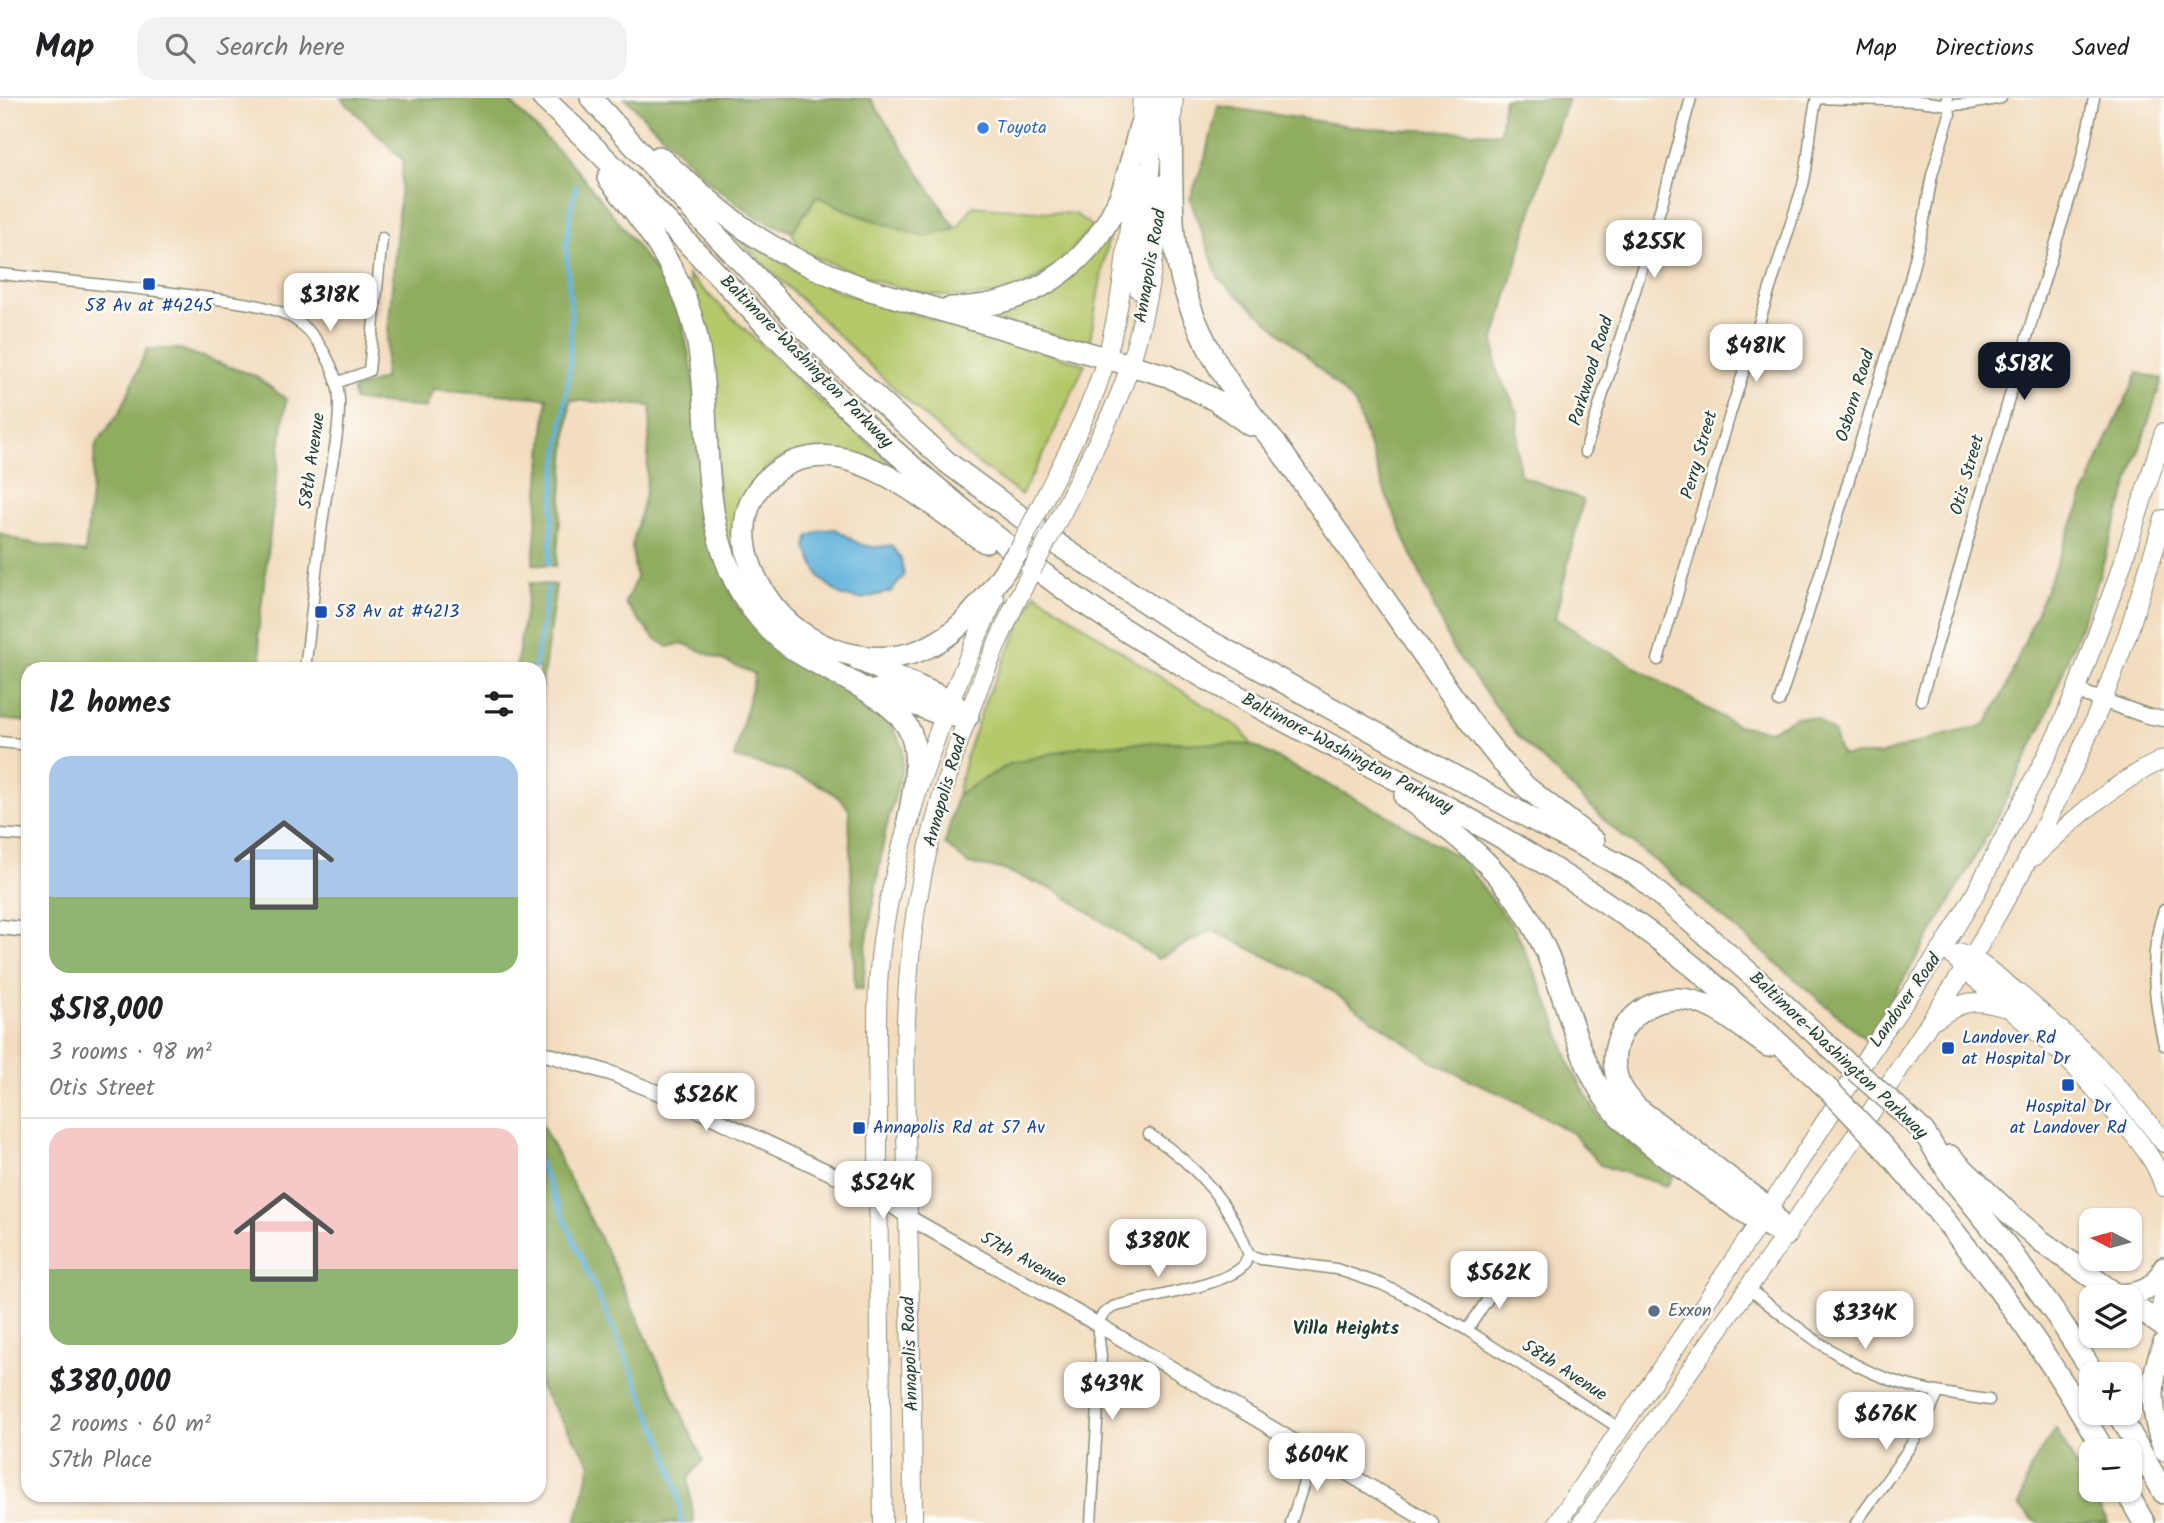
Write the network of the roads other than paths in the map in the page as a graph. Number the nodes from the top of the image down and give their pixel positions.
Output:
1 (542, 98) edge
2 (591, 98) edge
3 (1142, 98) edge
4 (1157, 98) edge
5 (1174, 98) edge
6 (1691, 98) edge
7 (1816, 98) edge
8 (2001, 98) edge
9 (2094, 98) edge
10 (1948, 101) edge
11 (1140, 126) junction
12 (1171, 128) junction
13 (382, 238) dead end
14 (0, 274) edge
15 (918, 303) junction
16 (1140, 329) junction
17 (1107, 358) junction
18 (1130, 364) junction
19 (336, 383) junction
20 (2164, 432) edge
21 (1276, 444) junction
22 (1585, 452) dead end
23 (2164, 519) edge
24 (1017, 553) joint
25 (1050, 578) junction
26 (993, 593) junction
27 (1658, 660) dead end
28 (306, 662) edge
29 (843, 665) junction
30 (2076, 691) junction
31 (1921, 700) dead end
32 (2103, 701) junction
33 (1779, 702) dead end
34 (948, 709) junction
35 (968, 716) junction
36 (2164, 719) edge
37 (0, 741) edge
38 (21, 744) edge
39 (1331, 746) junction
40 (2164, 759) edge
41 (908, 821) junction
42 (0, 834) edge
43 (21, 836) edge
44 (2024, 867) junction
45 (1634, 873) junction
46 (2164, 910) edge
47 (0, 927) edge
48 (21, 929) edge
49 (1944, 946) junction
50 (1968, 964) junction
51 (2007, 1008) junction
52 (1930, 1025) junction
53 (2164, 1045) edge
54 (546, 1054) edge
55 (1823, 1084) junction
56 (1924, 1132) junction
57 (1149, 1134) dead end
58 (2164, 1143) edge
59 (2164, 1187) edge
60 (879, 1196) junction
61 (1764, 1215) junction
62 (908, 1217) junction
63 (1786, 1235) junction
64 (1249, 1255) junction
65 (2164, 1268) edge
66 (1504, 1275) dead end
67 (2105, 1285) edge
68 (1748, 1288) junction
69 (2142, 1291) edge
70 (2164, 1291) edge
71 (2142, 1311) edge
72 (2164, 1318) edge
73 (1097, 1324) junction
74 (2164, 1327) edge
75 (1467, 1330) junction
76 (2164, 1343) edge
77 (2086, 1362) edge
78 (1938, 1393) junction
79 (1989, 1400) dead end
80 (2125, 1425) edge
81 (1619, 1428) junction
82 (2097, 1439) edge
83 (2164, 1450) edge
84 (1313, 1454) junction
85 (2164, 1493) edge
86 (2133, 1502) edge
87 (883, 1523) edge
88 (913, 1523) edge
89 (1091, 1523) edge
90 (1291, 1523) edge
91 (1431, 1523) edge
92 (1557, 1523) edge
93 (1582, 1523) edge
94 (1856, 1523) edge
95 (2144, 1523) edge

1 - 25 highway, Baltimore-Washington Parkway
1 - 29 highway
2 - 15 highway
2 - 45 highway, Baltimore-Washington Parkway
3 - 11 main road, Annapolis Road
4 - 16 main road
5 - 12 main road, Annapolis Road
6 - 22 street, Parkwood Road
7 - 10 street
7 - 27 street, Perry Street
8 - 10 street
9 - 31 street, Otis Street
10 - 33 street, Osborn Road
11 - 15 highway
11 - 17 main road, Annapolis Road
12 - 16 main road, Annapolis Road
12 - 21 highway
13 - 19 street
14 - 19 street, 58th Avenue
15 - 17 highway
16 - 18 main road, Annapolis Road
17 - 18 highway
17 - 24 main road, Annapolis Road, bridge
18 - 21 highway
18 - 35 main road, Annapolis Road, bridge
19 - 28 street, 58th Avenue
20 - 30 main road, Landover Road
21 - 45 highway
23 - 32 main road, Landover Road
24 - 26 highway, bridge
25 - 29 highway
25 - 39 highway, Baltimore-Washington Parkway
26 - 29 highway
26 - 34 main road, Annapolis Road
29 - 34 highway
29 - 41 highway
30 - 32 street
30 - 49 main road, Landover Road
32 - 36 street
32 - 44 main road, Landover Road
34 - 35 highway
34 - 41 main road, Annapolis Road
35 - 62 main road, Annapolis Road
37 - 38 street
39 - 55 highway, Baltimore-Washington Parkway
39 - 61 highway
40 - 44 main road
41 - 60 main road, Annapolis Road
42 - 43 street
44 - 50 main road, Landover Road
45 - 56 highway, Baltimore-Washington Parkway, bridge
46 - 53 street
47 - 48 street
49 - 50 main road
49 - 61 main road, Landover Road
50 - 51 main road
50 - 52 main road, Landover Road
50 - 58 main road
51 - 52 main road
51 - 59 main road
52 - 63 main road, Landover Road
54 - 60 street, 57th Avenue
55 - 61 highway
55 - 82 highway, Baltimore-Washington Parkway, bridge
56 - 67 highway
56 - 77 highway, Baltimore-Washington Parkway
57 - 64 street
60 - 62 street, 57th Avenue
60 - 87 main road, Annapolis Road
61 - 63 highway
61 - 81 main road, Landover Road
62 - 73 street, 57th Avenue
62 - 88 main road, Annapolis Road
63 - 68 main road, Landover Road
64 - 73 street
64 - 75 street, 58th Avenue
65 - 69 highway
66 - 75 street
68 - 78 street
68 - 93 main road, Landover Road
70 - 72 main road
71 - 74 highway
73 - 84 street, 57th Avenue
73 - 89 street
75 - 81 street, 58th Avenue
76 - 83 highway
78 - 79 street
78 - 94 street
80 - 85 highway
81 - 92 main road, Landover Road
84 - 90 street
84 - 91 street, 57th Avenue
86 - 95 highway

